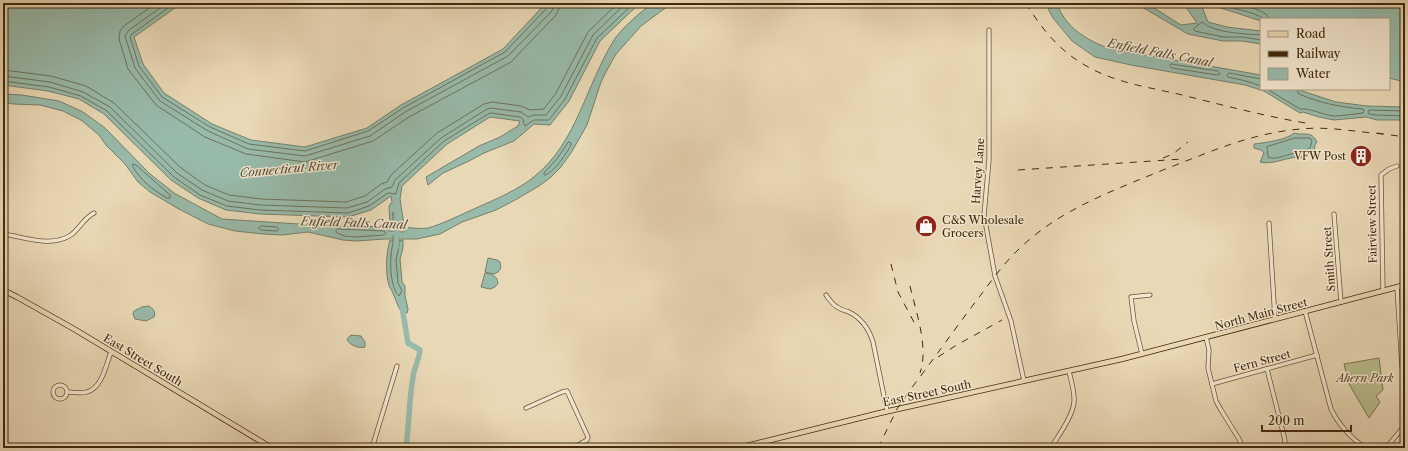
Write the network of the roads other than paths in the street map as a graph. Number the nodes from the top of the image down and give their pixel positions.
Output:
1 (989, 30) dead end
2 (1397, 166) dead end
3 (94, 213) dead end
4 (1334, 214) dead end
5 (1269, 223) dead end
6 (3, 234) edge
7 (1405, 285) edge
8 (1397, 287) junction
9 (3, 290) edge
10 (1383, 291) junction
11 (826, 295) dead end
12 (1150, 295) dead end
13 (1341, 302) junction
14 (1305, 311) junction
15 (1275, 319) junction
16 (1206, 337) junction
17 (111, 352) junction
18 (1142, 354) junction
19 (1316, 355) junction
20 (1122, 359) joint
21 (397, 366) dead end
22 (1267, 370) junction
23 (1069, 371) junction
24 (1405, 380) edge
25 (1024, 381) junction
26 (1212, 384) junction
27 (68, 392) junction
28 (526, 408) dead end
29 (887, 411) junction
30 (1405, 425) edge
31 (270, 447) edge
32 (372, 448) edge
33 (572, 448) edge
34 (738, 448) edge
35 (1051, 448) edge
36 (1243, 448) edge
37 (1286, 448) edge
38 (1365, 448) edge
39 (1386, 448) edge

1 - 25 street, Harvey Lane
2 - 10 street, Fairview Street
3 - 6 street
4 - 13 street, Smith Street
5 - 15 street
7 - 8 main road, North Main Street
8 - 10 main road, North Main Street
8 - 24 street
9 - 17 main road, East Street South
10 - 13 main road, North Main Street
11 - 29 street
12 - 18 street
13 - 14 main road, North Main Street
14 - 15 main road, North Main Street
14 - 19 street
15 - 16 main road, North Main Street
16 - 18 main road, North Main Street
16 - 26 street
17 - 27 street
17 - 31 main road, East Street South
18 - 20 main road, North Main Street
19 - 22 street, Fern Street
19 - 38 street
20 - 23 main road, East Street South
21 - 32 street
22 - 26 street, Fern Street
22 - 37 street
23 - 25 main road, East Street South
23 - 35 street
25 - 29 main road, East Street South
26 - 36 street
27 - 27 street
28 - 33 street
29 - 34 main road, East Street South
30 - 39 street

